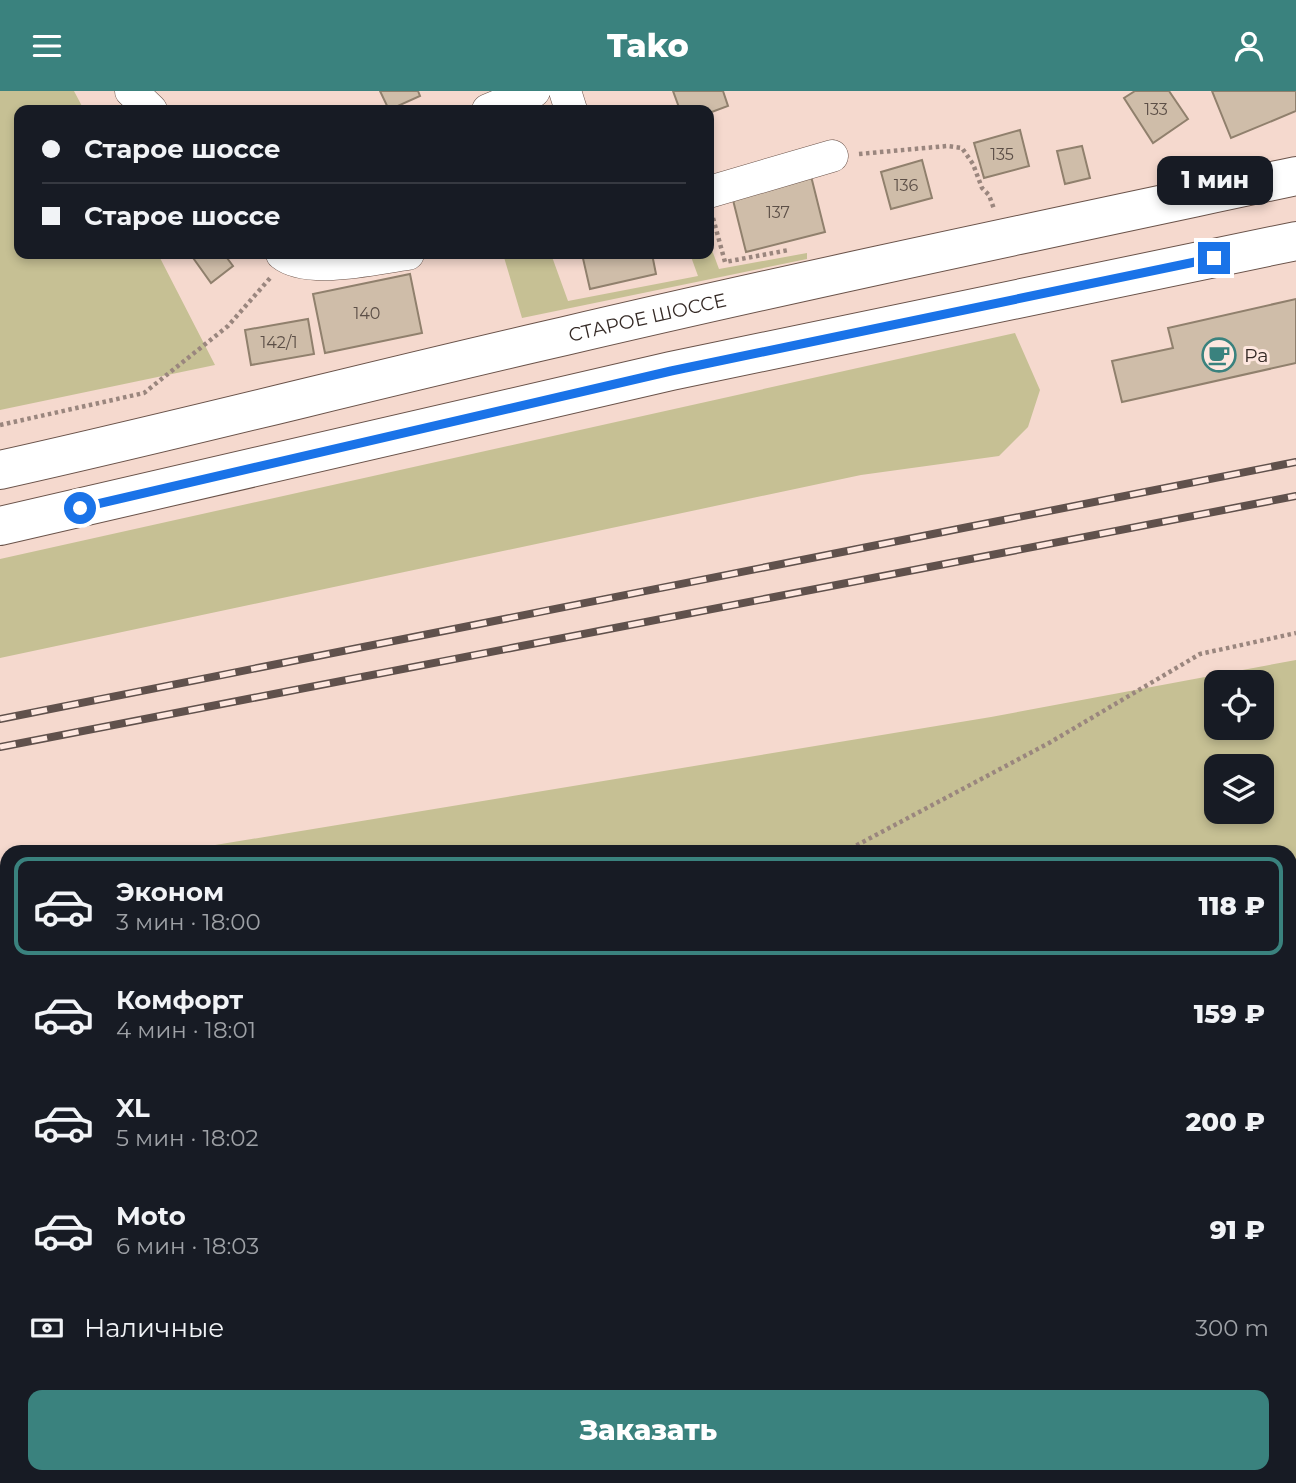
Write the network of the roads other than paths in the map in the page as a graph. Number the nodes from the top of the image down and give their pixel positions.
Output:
1 (131, 91) edge
2 (534, 91) edge
3 (146, 105) edge
4 (500, 105) edge
5 (832, 156) road end
6 (1296, 176) edge
7 (714, 202) edge
8 (1296, 241) edge
9 (303, 259) edge
10 (371, 259) edge
11 (0, 470) edge
12 (0, 526) edge

1 - 3 street
2 - 4 street
5 - 7 street
6 - 11 highway, СТАРОЕ ШОССЕ
8 - 12 highway
9 - 10 street

